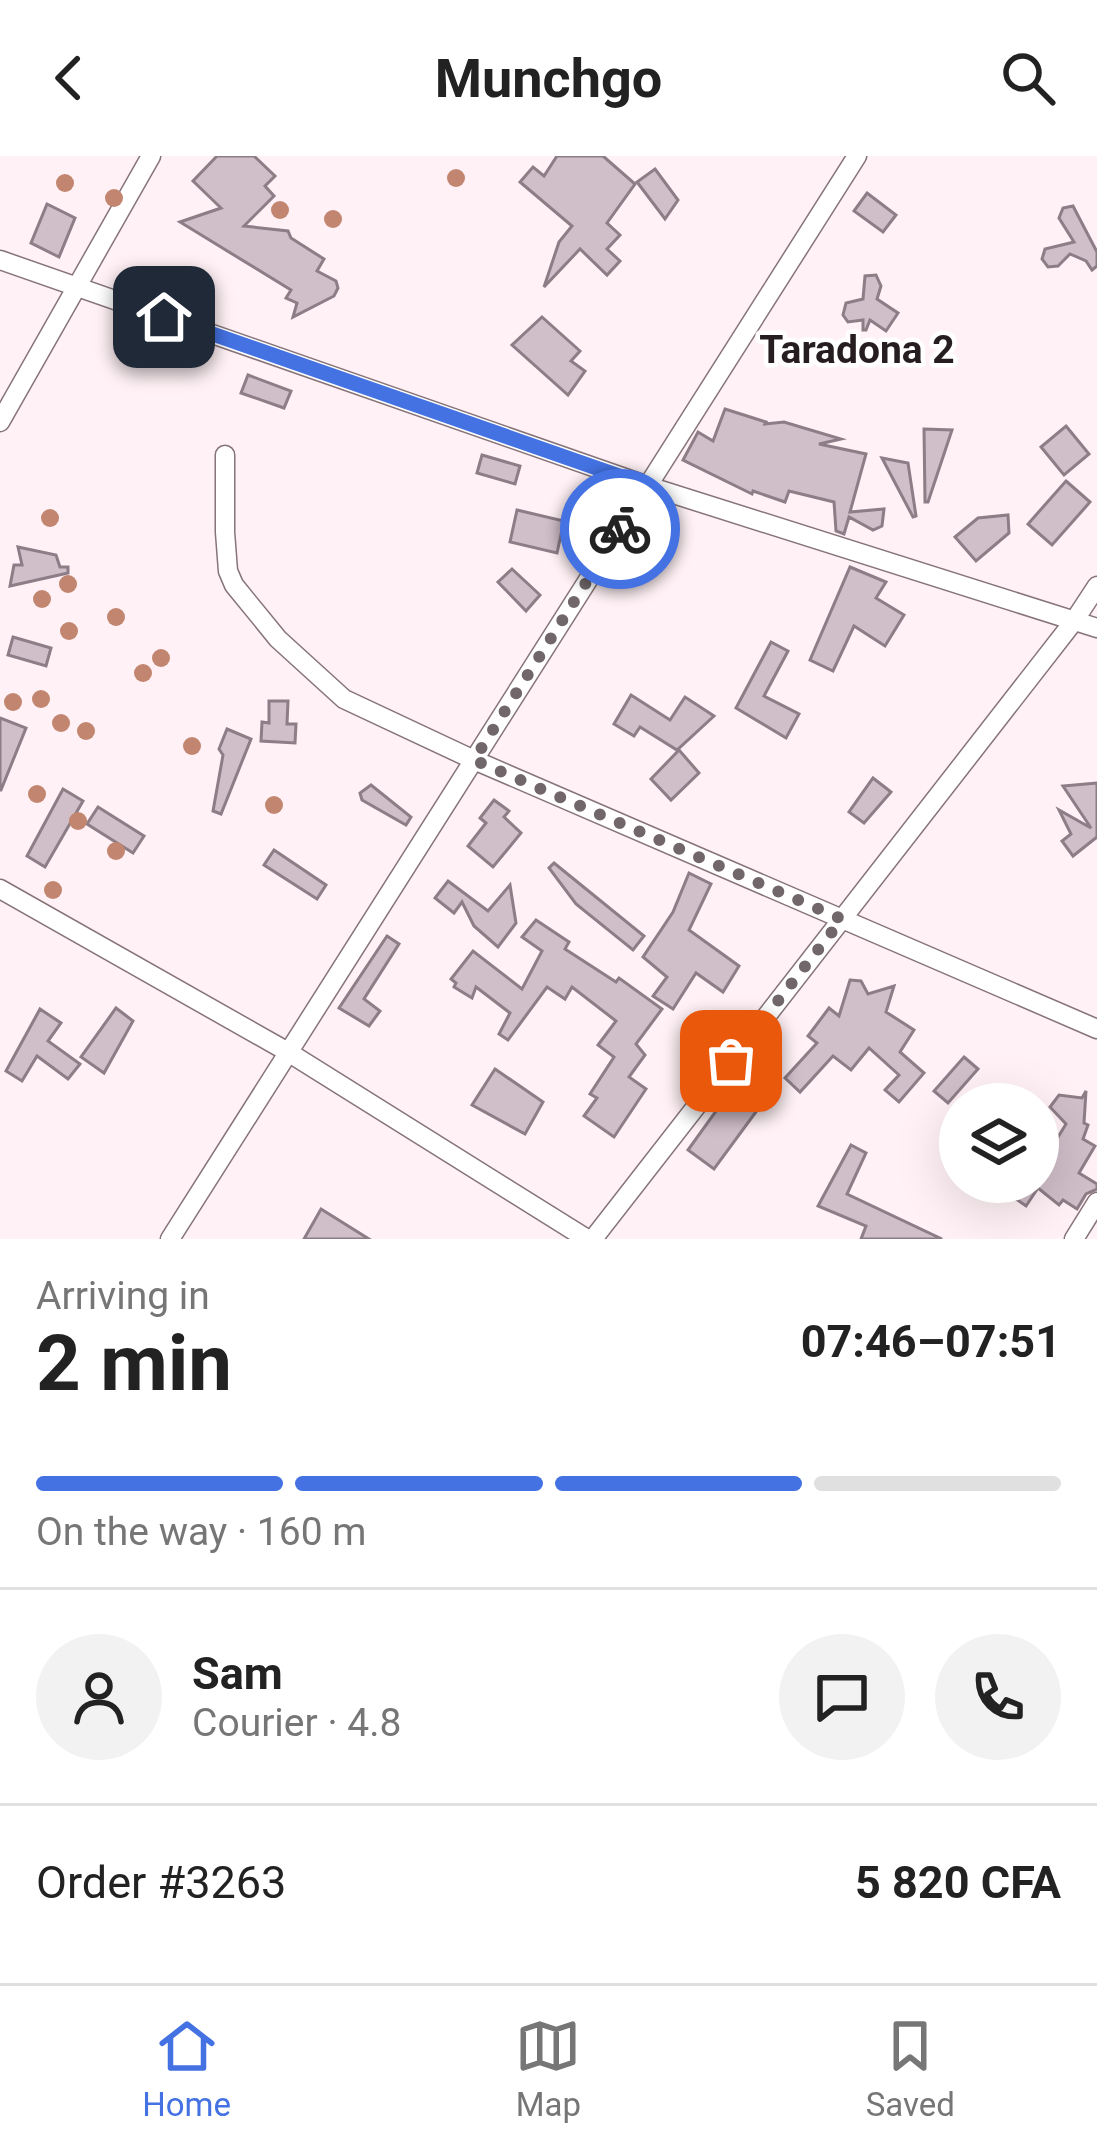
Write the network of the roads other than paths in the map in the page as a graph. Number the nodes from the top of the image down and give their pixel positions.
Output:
1 (151, 156) edge
2 (857, 156) edge
3 (0, 260) edge
4 (76, 286) junction
5 (0, 422) edge
6 (225, 455) dead end
7 (648, 486) junction
8 (1097, 586) edge
9 (1074, 621) junction
10 (1097, 628) edge
11 (474, 760) junction
12 (0, 889) edge
13 (842, 919) junction
14 (1097, 1029) edge
15 (288, 1052) junction
16 (1097, 1202) edge
17 (170, 1239) edge
18 (590, 1239) edge
19 (1074, 1239) edge

1 - 4 street
2 - 7 street
3 - 4 street
4 - 5 street
4 - 7 street
6 - 11 street
7 - 9 street
7 - 11 street
8 - 9 street
9 - 10 street
9 - 13 street
11 - 13 street
11 - 15 street
12 - 15 street
13 - 14 street
13 - 18 street
15 - 17 street
15 - 18 street
16 - 19 street

